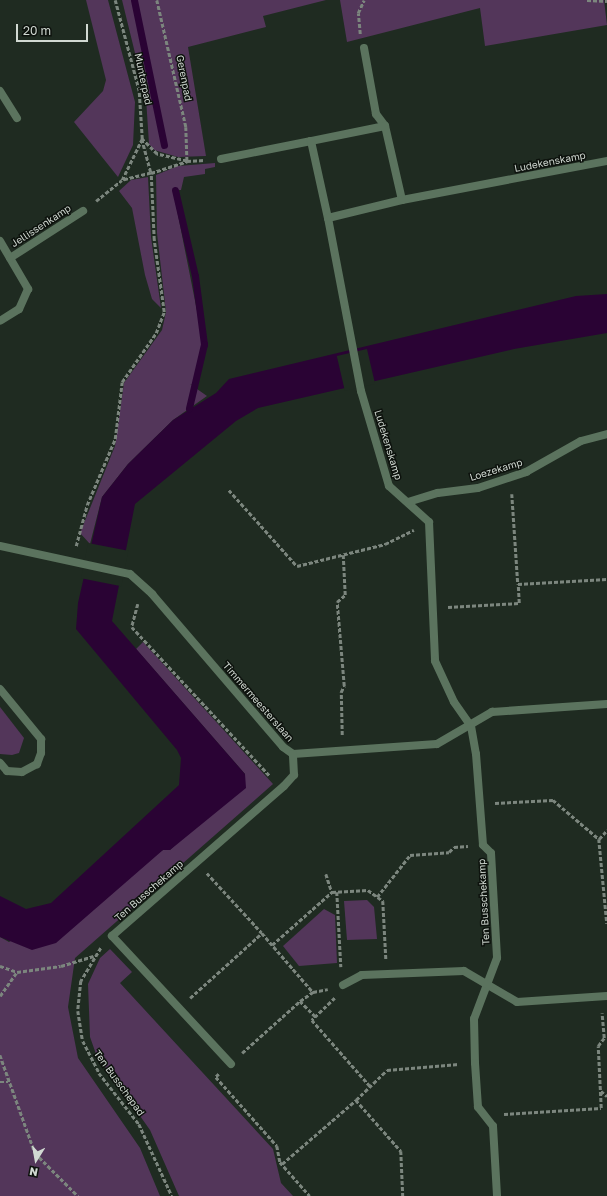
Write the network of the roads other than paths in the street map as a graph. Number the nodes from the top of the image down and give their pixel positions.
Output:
1 (364, 48) road end
2 (0, 91) edge
3 (17, 118) dead end
4 (385, 126) junction
5 (311, 141) junction
6 (221, 159) road end
7 (607, 161) edge
8 (402, 200) junction
9 (83, 211) road end
10 (328, 218) junction
11 (0, 241) edge
12 (10, 258) junction
13 (0, 321) edge
14 (607, 434) edge
15 (408, 502) junction
16 (0, 546) edge
17 (0, 689) edge
18 (607, 704) edge
19 (471, 726) junction
20 (293, 754) junction
21 (0, 763) edge
22 (485, 982) junction
23 (342, 985) road end
24 (604, 996) edge
25 (231, 1064) road end
26 (497, 1196) edge

1 - 4 street
2 - 3 street
4 - 5 street
4 - 8 street
5 - 6 street
5 - 10 street, Ludekenskamp
7 - 8 street, Ludekenskamp
8 - 10 street, Ludekenskamp
9 - 12 street, Jellissenkamp
10 - 15 street, Ludekenskamp
11 - 12 street, Jellissenkamp
12 - 13 street, Jellissenkamp
14 - 15 street, Loezekamp
15 - 19 street, Ludekenskamp
16 - 20 street, Timmermeesterslaan
17 - 21 street
18 - 19 street, Timmermeesterslaan
19 - 20 street, Timmermeesterslaan
19 - 22 street, Ten Busschekamp
20 - 25 street, Ten Busschekamp
22 - 23 street
22 - 24 street
22 - 26 street, Ten Busschekamp

